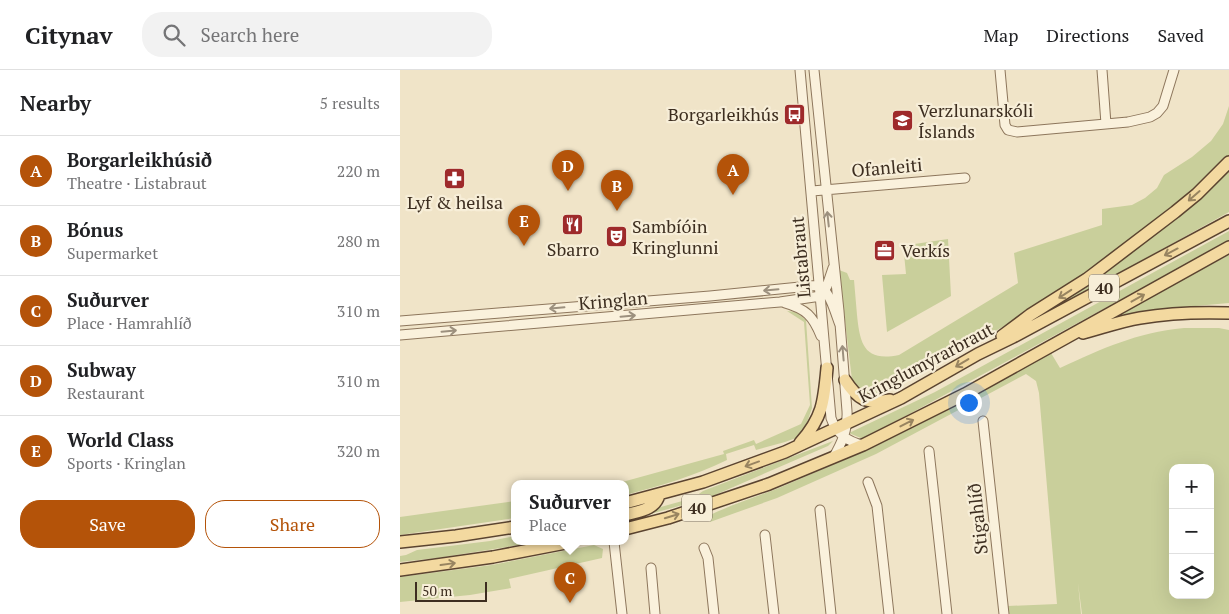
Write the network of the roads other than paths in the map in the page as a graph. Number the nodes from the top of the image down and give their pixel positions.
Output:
1 (800, 70) edge
2 (814, 70) edge
3 (1000, 70) edge
4 (1102, 70) edge
5 (1174, 70) edge
6 (1106, 124) junction
7 (1229, 162) edge
8 (965, 178) dead end
9 (825, 190) junction
10 (812, 191) junction
11 (1229, 221) edge
12 (1229, 247) edge
13 (833, 268) junction
14 (822, 291) junction
15 (780, 302) junction
16 (1229, 313) edge
17 (400, 321) edge
18 (840, 325) junction
19 (400, 335) edge
20 (1064, 338) junction
21 (825, 348) junction
22 (978, 354) junction
23 (827, 368) junction
24 (845, 380) junction
25 (901, 398) junction
26 (983, 421) dead end
27 (848, 423) junction
28 (836, 428) junction
29 (844, 437) junction
30 (863, 445) junction
31 (797, 446) junction
32 (929, 451) dead end
33 (833, 458) junction
34 (868, 482) dead end
35 (660, 495) junction
36 (629, 502) edge
37 (820, 510) dead end
38 (629, 514) edge
39 (511, 528) edge
40 (629, 528) edge
41 (765, 535) dead end
42 (400, 542) edge
43 (555, 545) edge
44 (614, 545) edge
45 (704, 548) dead end
46 (651, 568) dead end
47 (400, 570) edge
48 (622, 614) edge
49 (655, 614) edge
50 (714, 614) edge
51 (774, 614) edge
52 (831, 614) edge
53 (889, 614) edge
54 (947, 614) edge
55 (999, 614) edge
56 (1004, 614) edge

1 - 10 street, Listabraut
2 - 9 street, Listabraut
3 - 6 street
4 - 6 street
5 - 6 street
7 -> 22 main road
8 - 9 street, Ofanleiti
9 - 10 street, Ofanleiti
13 -> 9 street, Listabraut
10 - 14 street, Listabraut
11 -> 22 main road, Kringlumýrarbraut / 40
20 -> 12 main road, 40
13 - 14 street
13 - 18 street, Listabraut
14 - 15 street, Kringlan
14 -> 17 street, Kringlan
14 - 18 street
14 - 21 street, Listabraut
19 -> 15 street, Kringlan
15 - 21 street
16 - 20 main road
24 -> 18 street, Listabraut
30 -> 20 main road, 40
21 - 23 street, Listabraut
22 -> 25 main road, Kringlumýrarbraut / 40
23 - 28 street, Listabraut
23 - 31 main road
24 - 25 main road
24 - 27 street, Listabraut
25 - 27 main road, Kringlumýrarbraut / 40
26 - 56 street, Stigahlíð
27 - 28 main road, Kringlumýrarbraut / 40
27 - 29 street, Listabraut
28 - 29 street, Listabraut
28 - 31 main road, Kringlumýrarbraut / 40
29 - 30 street, Listabraut
29 - 33 street, Listabraut
30 - 33 main road, 40
31 -> 35 main road, Kringlumýrarbraut / 40
32 - 54 street
40 -> 33 main road, 40
34 - 53 street
35 - 36 main road, Kringlumýrarbraut / 40
35 - 38 main road
37 - 52 street
39 - 42 main road
41 - 51 street
47 -> 43 main road
44 - 48 street
45 - 50 street
46 - 49 street
55 - 56 street, Stigahlíð

